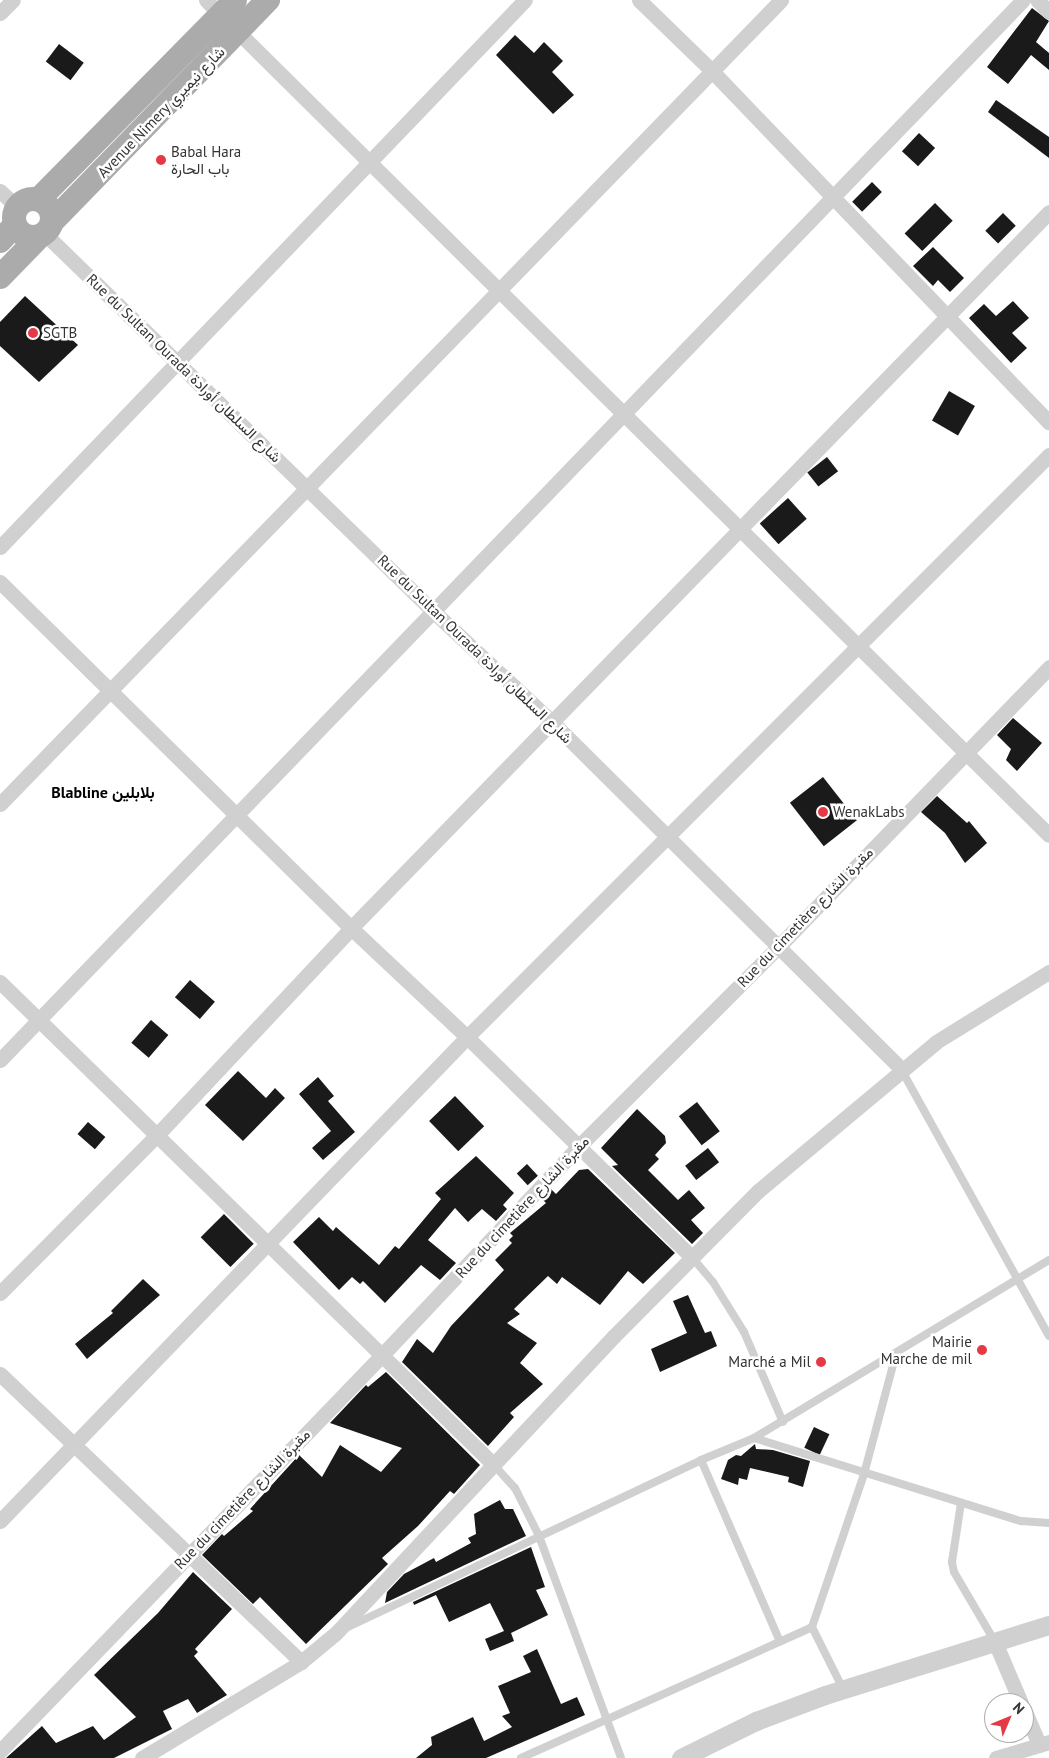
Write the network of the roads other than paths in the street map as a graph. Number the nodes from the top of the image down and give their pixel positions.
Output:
1 (13, 0) edge
2 (268, 0) edge
3 (525, 0) edge
4 (639, 0) edge
5 (781, 0) edge
6 (1024, 0) edge
7 (1037, 0) edge
8 (220, 5) edge
9 (1049, 12) edge
10 (0, 13) edge
11 (238, 32) junction
12 (711, 70) junction
13 (369, 161) junction
14 (0, 191) edge
15 (39, 199) junction
16 (832, 199) junction
17 (1049, 212) edge
18 (11, 224) edge
19 (45, 231) junction
20 (0, 277) edge
21 (496, 290) junction
22 (948, 315) junction
23 (177, 362) junction
24 (624, 415) junction
25 (1049, 422) edge
26 (1049, 455) edge
27 (307, 487) junction
28 (739, 529) junction
29 (0, 547) edge
30 (0, 582) edge
31 (434, 613) junction
32 (858, 645) junction
33 (1049, 667) edge
34 (110, 688) junction
35 (553, 723) junction
36 (964, 752) junction
37 (0, 804) edge
38 (239, 815) junction
39 (1049, 835) edge
40 (668, 836) junction
41 (351, 928) junction
42 (778, 947) junction
43 (1049, 972) edge
44 (0, 982) edge
45 (39, 1020) junction
46 (467, 1037) junction
47 (0, 1060) edge
48 (901, 1070) junction
49 (156, 1136) junction
50 (580, 1145) junction
51 (268, 1243) junction
52 (691, 1256) junction
53 (1049, 1260) edge
54 (1017, 1280) junction
55 (0, 1293) edge
56 (1049, 1336) edge
57 (383, 1354) junction
58 (896, 1354) junction
59 (0, 1374) edge
60 (783, 1422) junction
61 (754, 1438) junction
62 (74, 1446) junction
63 (701, 1460) junction
64 (494, 1465) junction
65 (864, 1474) junction
66 (961, 1503) junction
67 (0, 1521) edge
68 (1049, 1523) edge
69 (538, 1536) junction
70 (187, 1556) junction
71 (1049, 1625) edge
72 (812, 1627) junction
73 (336, 1633) junction
74 (780, 1642) junction
75 (995, 1642) junction
76 (301, 1662) junction
77 (843, 1689) junction
78 (1017, 1693) edge
79 (608, 1719) junction
80 (1034, 1726) edge
81 (1044, 1743) edge
82 (0, 1751) edge
83 (142, 1758) edge
84 (521, 1758) edge
85 (621, 1758) edge
86 (681, 1758) edge
87 (996, 1758) edge

1 - 10 street
2 - 11 main road, Avenue Nimery شارع نيميري
3 - 13 street
4 - 12 street
5 - 12 street
6 - 16 street
7 - 9 street
8 - 15 main road, Avenue Nimery شارع نيميري
11 - 13 street
11 - 19 main road, Avenue Nimery شارع نيميري
12 - 16 street
12 - 21 street
13 - 21 street
13 - 23 street
14 - 18 street
15 - 18 main road
15 - 19 main road
16 - 22 street
16 - 24 street
17 - 22 street
18 - 19 main road
19 - 20 main road, Avenue Nimery شارع نيميري
19 - 23 street, Rue du Sultan Ourada شارع السلطان أورادة
21 - 24 street
21 - 27 street
22 - 25 street
22 - 28 street
23 - 27 street, Rue du Sultan Ourada شارع السلطان أورادة
23 - 29 street
24 - 28 street
24 - 31 street
26 - 32 street
27 - 31 street, Rue du Sultan Ourada شارع السلطان أورادة
27 - 34 street
28 - 32 street
28 - 35 street
30 - 34 street
31 - 35 street, Rue du Sultan Ourada شارع السلطان أورادة
31 - 38 street
32 - 36 street
32 - 40 street
33 - 36 street, Rue du cimetière مقبرة الشارع
34 - 37 street
34 - 38 street
35 - 40 street, Rue du Sultan Ourada شارع السلطان أورادة
35 - 41 street
36 - 39 street
36 - 42 street, Rue du cimetière مقبرة الشارع
38 - 41 street
38 - 45 street
40 - 42 street, Rue du Sultan Ourada شارع السلطان أورادة
40 - 46 street
41 - 46 street
41 - 49 street
42 - 48 street, Rue du Sultan Ourada شارع السلطان أورادة
42 - 50 street, Rue du cimetière مقبرة الشارع
43 - 48 street
44 - 45 street
45 - 47 street
45 - 49 street
46 - 50 street
46 - 51 street
48 - 52 street
48 - 54 lane
49 - 51 street
49 - 55 street
50 - 52 street
50 - 57 street, Rue du cimetière مقبرة الشارع
51 - 57 street
51 - 62 street
52 - 60 lane
52 - 64 street
53 - 54 lane
54 - 56 lane
54 - 58 lane
57 - 64 street
57 - 70 street, Rue du cimetière مقبرة الشارع
58 - 60 lane
58 - 65 lane
59 - 62 street
60 - 61 lane
61 - 63 lane
61 - 65 lane
62 - 67 street
62 - 70 street
63 - 69 lane
63 - 74 lane
64 - 69 lane
64 - 73 street
65 - 66 lane
65 - 72 lane
66 - 68 lane
66 - 75 lane
69 - 73 lane
69 - 79 lane
70 - 76 street
70 - 82 street, Rue du cimetière مقبرة الشارع
71 - 75 street
72 - 74 lane
72 - 77 lane
73 - 76 street
74 - 79 lane
75 - 77 street
75 - 78 street
76 - 83 street
77 - 86 street
79 - 84 lane
79 - 85 lane
80 - 81 street
81 - 87 street

